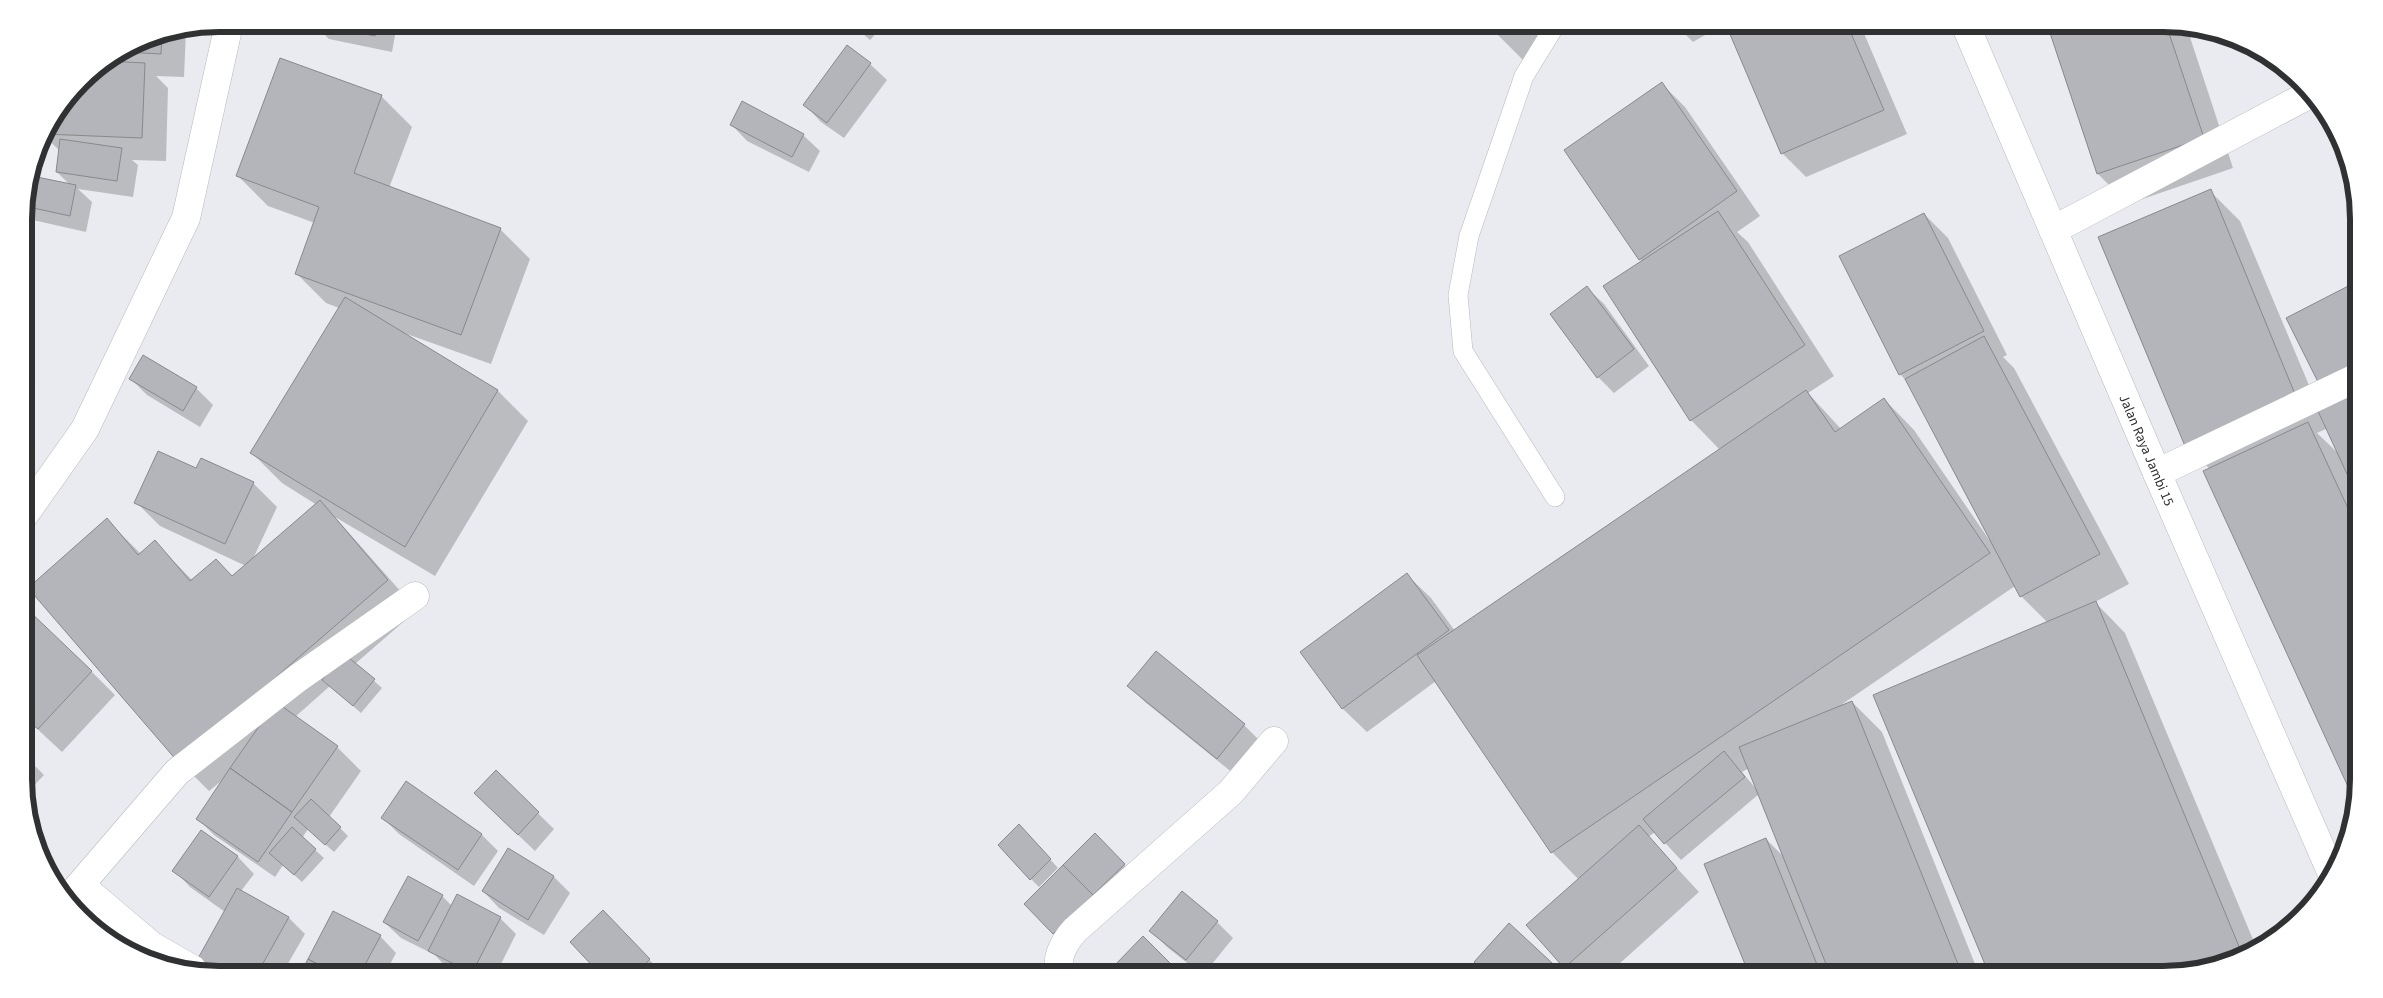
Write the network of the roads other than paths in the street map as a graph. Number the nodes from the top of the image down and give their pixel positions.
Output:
1 (226, 32) edge
2 (1551, 32) edge
3 (1968, 32) edge
4 (2305, 97) edge
5 (2053, 230) junction
6 (2350, 381) edge
7 (2157, 473) junction
8 (1555, 496) dead end
9 (32, 504) edge
10 (415, 596) dead end
11 (1274, 741) dead end
12 (2329, 866) edge
13 (74, 892) edge
14 (177, 961) edge
15 (1059, 966) edge

1 - 9 main road
2 - 8 lane
3 - 5 main road, Jalan Raya Jambi 15
4 - 5 main road
5 - 7 main road, Jalan Raya Jambi 15
6 - 7 main road
7 - 12 main road, Jalan Raya Jambi 15
10 - 13 main road
11 - 15 main road
13 - 14 main road

